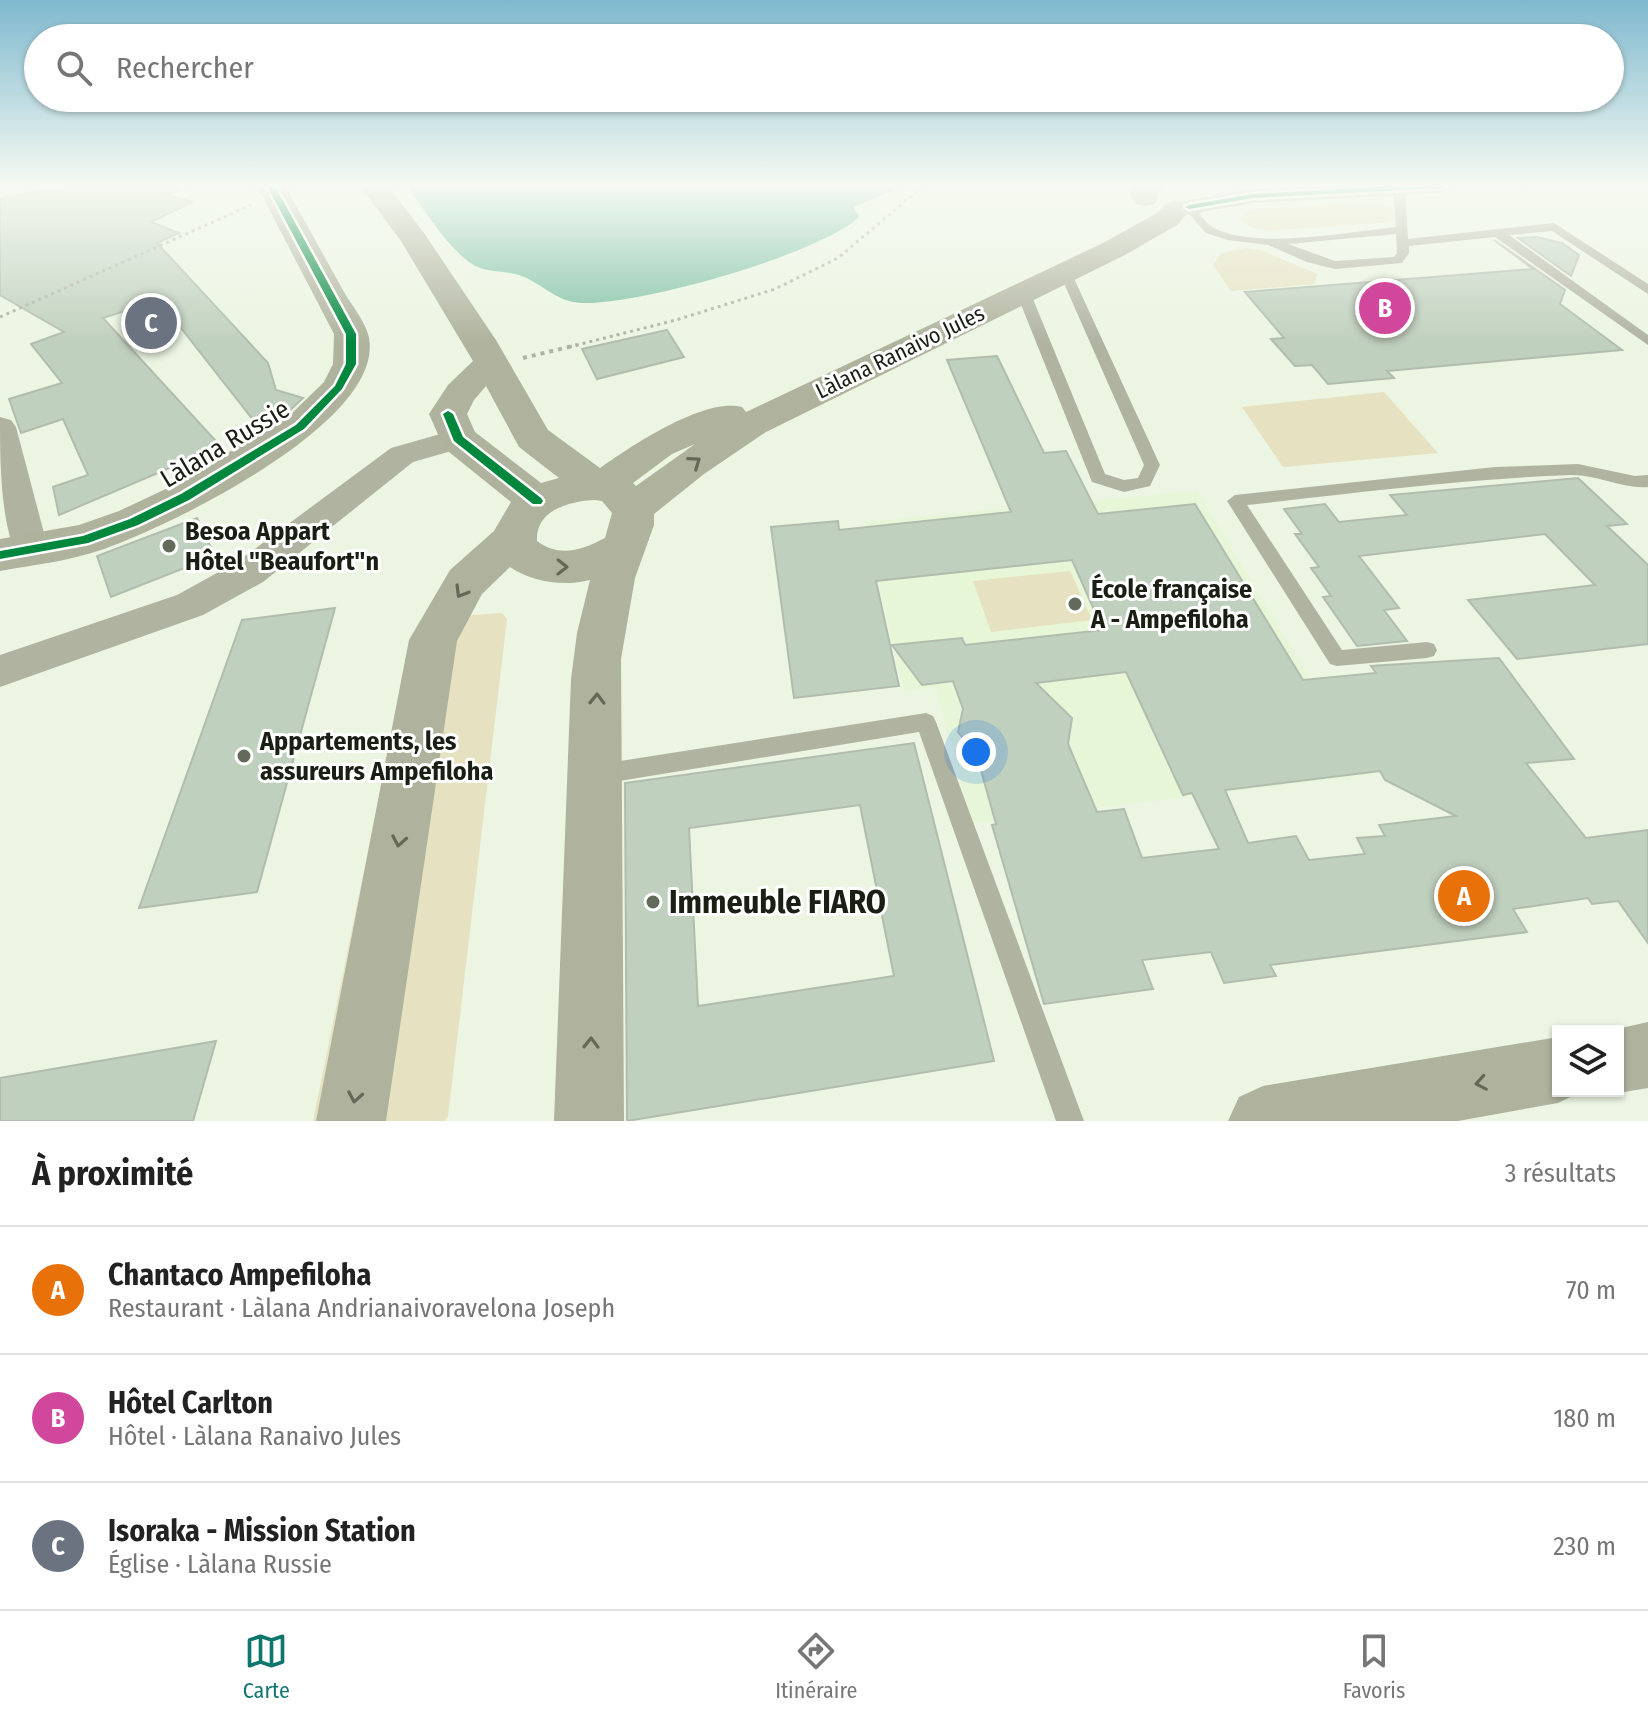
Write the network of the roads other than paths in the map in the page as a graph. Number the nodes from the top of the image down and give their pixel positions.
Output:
1 (300, 238) edge
2 (413, 238) edge
3 (1095, 238) edge
4 (1133, 238) edge
5 (1239, 238) edge
6 (1359, 238) edge
7 (1402, 238) edge
8 (1505, 238) edge
9 (1572, 238) edge
10 (1270, 241) junction
11 (1065, 272) junction
12 (1648, 290) edge
13 (1023, 292) junction
14 (1648, 341) edge
15 (491, 365) junction
16 (0, 427) edge
17 (453, 427) junction
18 (533, 438) junction
19 (658, 445) junction
20 (1648, 481) edge
21 (618, 515) junction
22 (526, 518) junction
23 (15, 554) edge
24 (1427, 650) dead end
25 (0, 671) edge
26 (595, 775) junction
27 (1648, 1055) edge
28 (1624, 1059) edge
29 (1552, 1071) edge
30 (351, 1121) edge
31 (589, 1121) edge
32 (1070, 1121) edge
33 (1263, 1121) edge

1 - 23 main road, Làlana Russie
2 - 15 main road
3 - 19 main road, Làlana Ranaivo Jules
4 - 11 main road, Làlana Ranaivo Jules
5 - 10 lane
6 - 10 lane
7 - 10 lane
8 - 14 lane
9 - 12 lane
11 - 13 main road, Làlana Ranaivo Jules
11 - 13 lane
21 -> 13 main road, Làlana Ranaivo Jules
15 - 17 main road
15 - 18 main road
16 - 23 street
17 - 22 main road
17 - 25 street
18 - 19 main road
18 - 21 main road
19 - 21 main road, Làlana Ranaivo Jules
20 - 24 lane
21 - 22 main road
22 -> 21 main road
26 -> 21 main road
22 -> 30 main road
31 -> 26 main road
26 - 32 lane
27 - 28 main road
29 -> 33 main road

